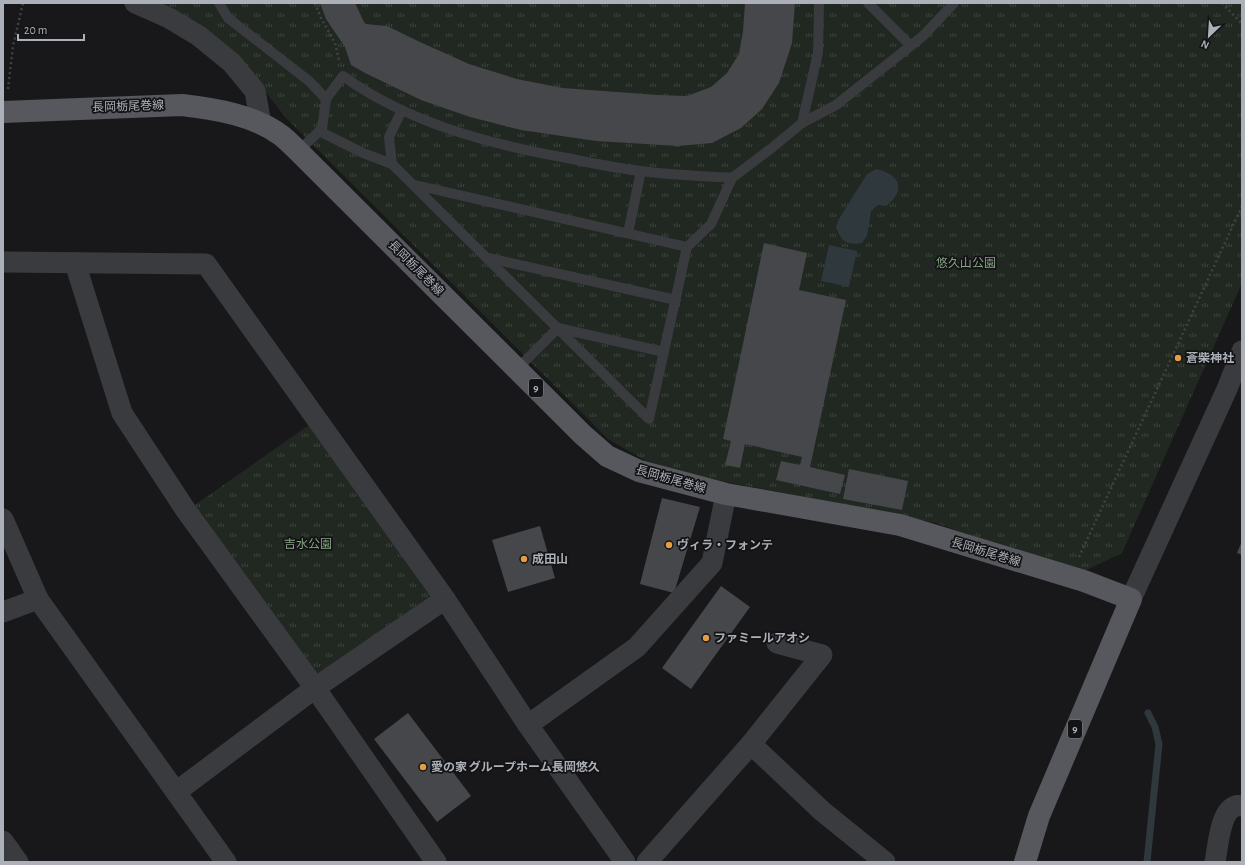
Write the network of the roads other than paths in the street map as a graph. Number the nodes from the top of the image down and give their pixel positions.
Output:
1 (137, 3) edge
2 (219, 3) edge
3 (820, 3) edge
4 (868, 3) edge
5 (953, 4) edge
6 (911, 46) junction
7 (326, 99) junction
8 (402, 110) junction
9 (4, 112) edge
10 (802, 123) junction
11 (262, 124) junction
12 (319, 131) junction
13 (298, 151) junction
14 (392, 164) junction
15 (641, 171) junction
16 (732, 178) junction
17 (415, 185) junction
18 (628, 233) junction
19 (687, 247) junction
20 (488, 258) junction
21 (3, 262) edge
22 (75, 263) junction
23 (676, 300) junction
24 (558, 328) junction
25 (1242, 351) edge
26 (664, 352) junction
27 (517, 369) junction
28 (726, 494) junction
29 (3, 519) edge
30 (38, 599) junction
31 (445, 599) junction
32 (1131, 599) junction
33 (3, 612) edge
34 (777, 643) dead end
35 (315, 688) junction
36 (528, 725) junction
37 (751, 744) junction
38 (176, 792) junction
39 (1242, 806) edge
40 (3, 841) edge
41 (18, 862) edge
42 (226, 862) edge
43 (436, 862) edge
44 (625, 862) edge
45 (647, 862) edge
46 (885, 862) edge
47 (1025, 862) edge
48 (1215, 862) edge

1 - 11 street
2 - 7 lane
3 - 10 lane
4 - 6 lane
5 - 6 lane
6 - 10 lane
7 - 8 lane
7 - 12 lane
8 - 14 lane
8 - 15 lane
9 - 11 main road, 長岡栃尾巻線 / 9
10 - 16 lane
11 - 13 main road, 長岡栃尾巻線 / 9
12 - 13 lane
12 - 14 lane
13 - 27 main road, 長岡栃尾巻線 / 9
14 - 17 lane
15 - 16 lane
15 - 18 lane
16 - 19 lane
17 - 18 lane
17 - 20 lane
18 - 19 lane
19 - 23 lane
20 - 23 lane
20 - 24 lane
21 - 22 street
22 - 31 street
22 - 35 street
23 - 26 lane
24 - 26 lane
24 - 26 lane
24 - 27 lane
25 - 32 street
27 - 28 main road, 長岡栃尾巻線 / 9
28 - 32 main road, 長岡栃尾巻線 / 9
28 - 36 street
29 - 30 street
30 - 33 street
30 - 38 street
31 - 35 street
31 - 36 street
32 - 47 main road, 9
34 - 37 street
35 - 38 street
35 - 43 street
36 - 44 street
37 - 45 street
37 - 46 street
38 - 42 street
39 - 48 street
40 - 41 street

